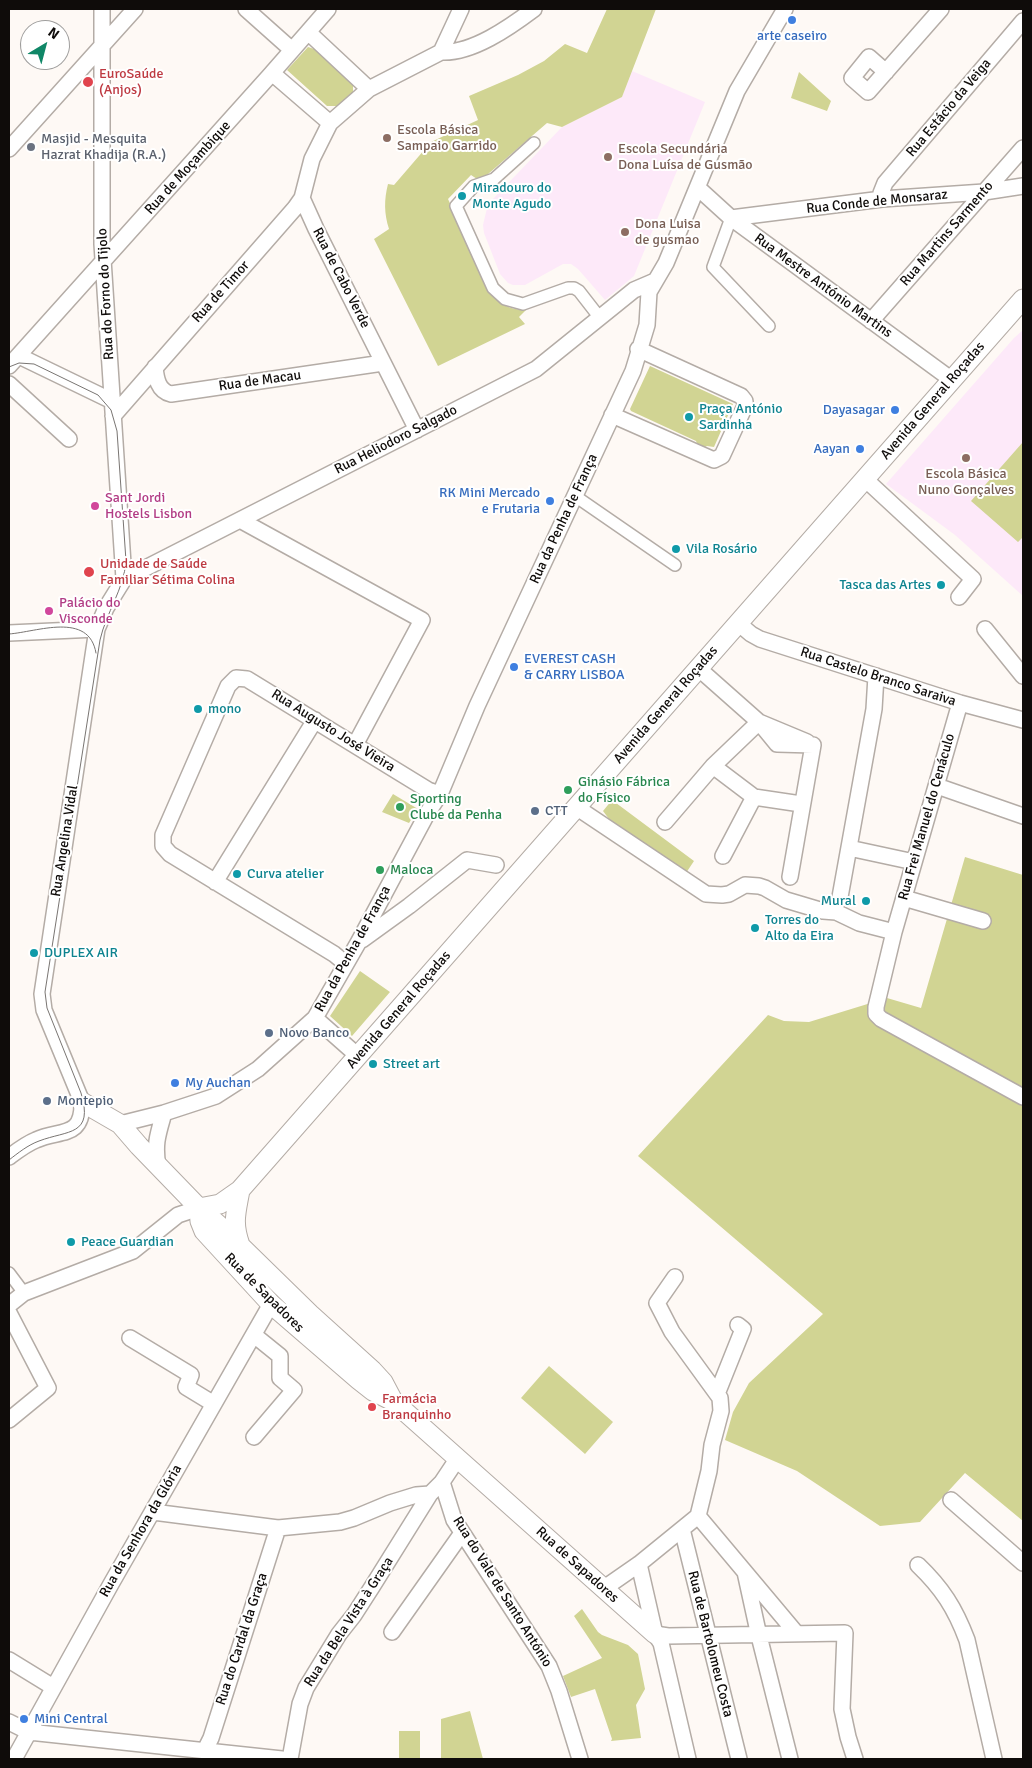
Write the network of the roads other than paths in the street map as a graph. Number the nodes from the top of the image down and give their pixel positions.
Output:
1 (102, 9) edge
2 (135, 9) edge
3 (246, 9) edge
4 (328, 9) edge
5 (461, 9) edge
6 (534, 9) edge
7 (784, 9) edge
8 (942, 9) edge
9 (1023, 21) edge
10 (308, 32) junction
11 (102, 45) junction
12 (292, 50) junction
13 (441, 52) junction
14 (886, 72) dead end
15 (272, 73) junction
16 (369, 89) junction
17 (330, 123) junction
18 (534, 143) dead end
19 (1023, 148) edge
20 (9, 149) edge
21 (1023, 186) edge
22 (698, 188) junction
23 (984, 192) junction
24 (302, 198) junction
25 (882, 199) junction
26 (731, 218) junction
27 (103, 262) junction
28 (655, 281) junction
29 (1021, 305) edge
30 (600, 318) junction
31 (871, 321) junction
32 (769, 326) dead end
33 (638, 349) junction
34 (14, 361) edge
35 (383, 363) junction
36 (155, 366) junction
37 (952, 380) junction
38 (111, 381) junction
39 (9, 384) edge
40 (139, 386) junction
41 (113, 408) junction
42 (612, 415) junction
43 (417, 430) junction
44 (69, 439) dead end
45 (864, 479) junction
46 (574, 496) junction
47 (240, 520) junction
48 (675, 565) dead end
49 (124, 578) junction
50 (959, 597) dead end
51 (738, 623) junction
52 (97, 629) junction
53 (985, 629) dead end
54 (9, 633) edge
55 (698, 668) junction
56 (876, 676) junction
57 (1023, 676) edge
58 (960, 703) junction
59 (315, 720) junction
60 (1023, 720) edge
61 (759, 722) junction
62 (355, 745) junction
63 (713, 766) junction
64 (937, 786) junction
65 (440, 794) junction
66 (754, 797) junction
67 (801, 804) junction
68 (576, 807) junction
69 (1023, 816) edge
70 (665, 822) dead end
71 (849, 848) junction
72 (723, 856) dead end
73 (914, 862) junction
74 (496, 864) joint
75 (790, 878) dead end
76 (513, 880) junction
77 (215, 882) junction
78 (840, 898) dead end
79 (904, 898) junction
80 (983, 921) dead end
81 (894, 932) junction
82 (358, 943) junction
83 (345, 963) junction
84 (315, 1018) junction
85 (358, 1056) junction
86 (1023, 1097) edge
87 (82, 1102) junction
88 (164, 1113) junction
89 (120, 1124) junction
90 (9, 1157) edge
91 (158, 1166) junction
92 (240, 1190) junction
93 (199, 1208) junction
94 (240, 1246) junction
95 (9, 1273) edge
96 (675, 1277) dead end
97 (24, 1293) junction
98 (271, 1304) junction
99 (9, 1305) edge
100 (9, 1313) edge
101 (738, 1324) dead end
102 (254, 1334) junction
103 (130, 1338) dead end
104 (717, 1394) junction
105 (209, 1401) dead end
106 (393, 1401) junction
107 (9, 1420) edge
108 (254, 1437) dead end
109 (458, 1458) junction
110 (442, 1482) junction
111 (430, 1494) junction
112 (951, 1500) dead end
113 (153, 1512) junction
114 (698, 1516) junction
115 (278, 1528) junction
116 (682, 1529) junction
117 (462, 1533) junction
118 (1023, 1563) edge
119 (639, 1564) junction
120 (918, 1565) dead end
121 (745, 1572) junction
122 (603, 1589) junction
123 (392, 1632) dead end
124 (655, 1634) junction
125 (797, 1634) junction
126 (708, 1635) junction
127 (759, 1636) junction
128 (9, 1660) edge
129 (53, 1687) junction
130 (9, 1722) edge
131 (29, 1732) junction
132 (205, 1750) junction
133 (14, 1759) edge
134 (282, 1759) edge
135 (290, 1759) edge
136 (580, 1759) edge
137 (688, 1759) edge
138 (739, 1759) edge
139 (790, 1759) edge
140 (855, 1759) edge
141 (994, 1759) edge

1 - 11 street, Rua do Forno do Tijolo
2 - 11 street
3 - 12 street
4 - 10 street
5 - 13 street
6 - 13 street
7 - 22 street, Rua da Penha de França
8 - 14 street
9 - 25 street, Rua Estácio da Veiga
10 - 12 street, Rua de Moçambique
10 - 16 street
11 - 20 street
11 - 27 street, Rua do Forno do Tijolo
12 - 15 street, Rua de Moçambique
13 - 16 street
15 - 17 street
15 - 27 street, Rua de Moçambique
16 - 17 street
17 - 24 street
18 - 30 street
19 - 23 street, Rua Martins Sarmento
21 - 23 street, Rua Conde de Monsaraz
22 - 26 street, Rua Mestre António Martins
22 - 28 street, Rua da Penha de França
23 - 25 street, Rua Conde de Monsaraz
23 - 31 street, Rua Martins Sarmento
24 - 35 street, Rua de Cabo Verde
24 - 36 street, Rua de Timor
25 - 26 street, Rua Conde de Monsaraz
26 - 31 street, Rua Mestre António Martins
26 - 32 street
27 - 34 street, Rua de Moçambique
27 - 38 street, Rua do Forno do Tijolo
28 - 30 street, Rua Heliodoro Salgado
28 - 33 street, Rua da Penha de França
29 - 37 street, Avenida General Roçadas
30 - 43 street, Rua Heliodoro Salgado
31 - 37 street, Rua Mestre António Martins
33 - 42 street, Rua da Penha de França
33 - 42 street
34 - 41 street
35 - 36 street, Rua de Macau
35 - 43 street, Rua de Cabo Verde
36 - 40 street, Rua de Timor
37 - 45 street, Avenida General Roçadas
38 - 40 street
38 - 41 street, Rua do Forno do Tijolo
39 - 44 street
40 - 41 street, Rua de Timor
41 - 49 street, Rua do Forno do Tijolo
42 - 46 street, Rua da Penha de França
43 - 47 street, Rua Heliodoro Salgado
45 - 50 street
45 - 51 street, Avenida General Roçadas
46 - 48 street
46 - 65 street, Rua da Penha de França
47 - 49 street, Rua Heliodoro Salgado
47 - 62 street
49 - 52 street, Rua Angelina Vidal
51 - 55 street, Avenida General Roçadas
51 - 56 street, Rua Castelo Branco Saraiva
52 - 54 street
52 - 87 street, Rua Angelina Vidal
53 - 57 street
55 - 61 street
55 - 68 street, Avenida General Roçadas
56 - 58 street, Rua Castelo Branco Saraiva
56 - 71 street
58 - 60 street, Rua Castelo Branco Saraiva
58 - 64 street, Rua Frei Manuel do Cenáculo
59 - 62 street, Rua Augusto José Vieira
59 - 77 street
59 - 77 street, Rua Augusto José Vieira
61 - 63 street
61 - 67 street
62 - 65 street, Rua Augusto José Vieira
63 - 66 street
63 - 70 street
64 - 69 street
64 - 73 street, Rua Frei Manuel do Cenáculo
65 - 82 street, Rua da Penha de França
66 - 67 street
66 - 72 street
67 - 75 street
68 - 76 street, Avenida General Roçadas
68 - 81 street
71 - 73 street
71 - 78 street
73 - 79 street, Rua Frei Manuel do Cenáculo
74 - 76 street
74 - 82 street
76 - 85 street, Avenida General Roçadas
77 - 83 street
79 - 80 street
79 - 81 street, Rua Frei Manuel do Cenáculo
81 - 86 street, Rua Frei Manuel do Cenáculo
82 - 83 street, Rua da Penha de França
83 - 84 street, Rua da Penha de França
84 - 85 street, Rua da Penha de França
84 - 88 street, Rua da Penha de França
85 - 92 street, Avenida General Roçadas
87 - 89 street, Rua de Sapadores
87 - 90 street
88 - 89 street, Rua da Penha de França
88 - 91 street
89 - 91 street, Rua de Sapadores
91 - 93 street, Rua de Sapadores
92 - 93 street, Avenida General Roçadas
92 - 94 street
93 - 94 street, Rua de Sapadores
93 - 97 street
93 - 98 street, Rua de Sapadores
94 - 106 street, Rua de Sapadores
95 - 97 street
96 - 104 street
97 - 99 street
98 - 102 street, Rua da Senhora da Glória
98 - 106 street, Rua de Sapadores
100 - 107 street
101 - 104 street
102 - 108 street
102 - 113 street, Rua da Senhora da Glória
103 - 105 street
104 - 114 street
106 - 109 street, Rua de Sapadores
109 - 110 street
109 - 122 street, Rua de Sapadores
110 - 111 street, Rua da Bela Vista à Graça
110 - 117 street, Rua do Vale de Santo António
111 - 115 street
111 - 135 street, Rua da Bela Vista à Graça
112 - 118 street
113 - 115 street
113 - 129 street, Rua da Senhora da Glória
114 - 116 street
114 - 121 street
115 - 132 street, Rua do Cardal da Graça
116 - 119 street
116 - 126 street, Rua de Bartolomeu Costa
117 - 123 street
117 - 136 street, Rua do Vale de Santo António
119 - 122 street
119 - 124 street
120 - 141 street
121 - 125 street
121 - 127 street
122 - 124 street, Rua de Sapadores
124 - 126 street
124 - 137 street
125 - 127 street
125 - 140 street
126 - 127 street
126 - 138 street, Rua de Bartolomeu Costa
127 - 139 street
128 - 129 street
129 - 131 street, Rua da Senhora da Glória
130 - 131 street
131 - 132 street
131 - 133 street, Rua da Senhora da Glória
132 - 134 street

